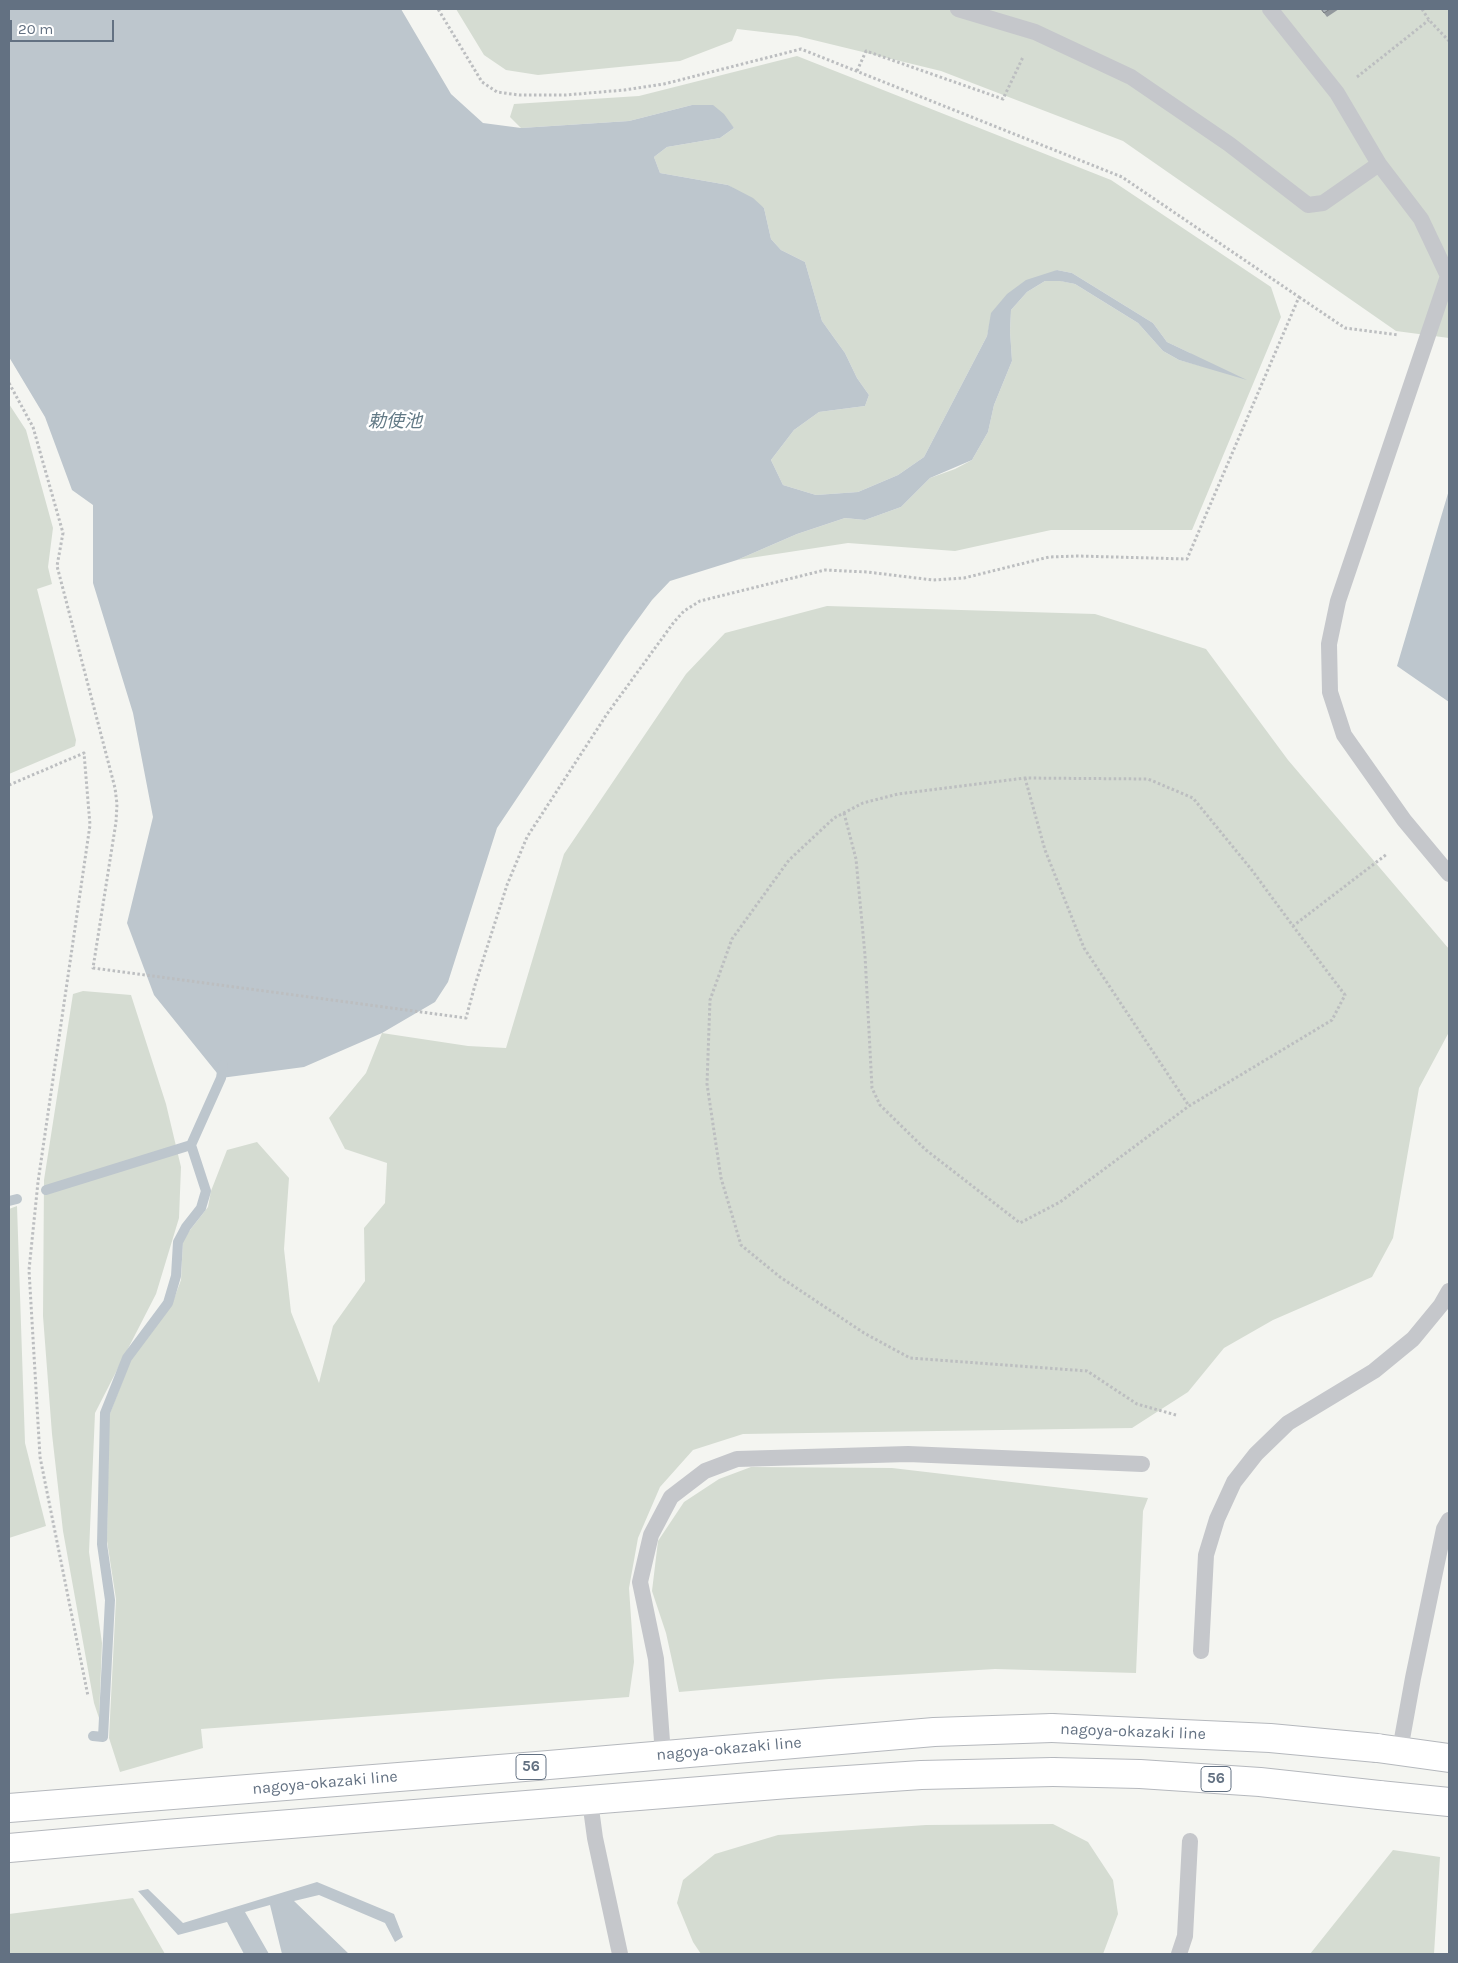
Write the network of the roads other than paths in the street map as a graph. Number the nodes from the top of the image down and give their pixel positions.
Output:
1 (958, 9) edge
2 (1270, 9) edge
3 (1379, 164) junction
4 (1448, 276) edge
5 (1449, 874) edge
6 (1449, 1291) edge
7 (1142, 1464) dead end
8 (1449, 1520) edge
9 (1200, 1650) dead end
10 (1389, 1749) junction
11 (663, 1755) junction
12 (1449, 1758) edge
13 (590, 1800) junction
14 (1449, 1802) edge
15 (9, 1808) edge
16 (1190, 1840) dead end
17 (9, 1848) edge
18 (620, 1954) edge
19 (1180, 1954) edge

1 - 3 lane
2 - 3 lane
3 - 4 lane
4 - 5 lane
6 - 9 lane
7 - 11 lane
8 - 10 lane
10 - 11 main road, nagoya-okazaki line / 56, bridge
10 - 12 main road, nagoya-okazaki line / 56
11 - 15 main road, nagoya-okazaki line / 56
13 - 14 main road, 56, bridge
13 - 17 main road, 56
13 - 18 lane
16 - 19 lane

